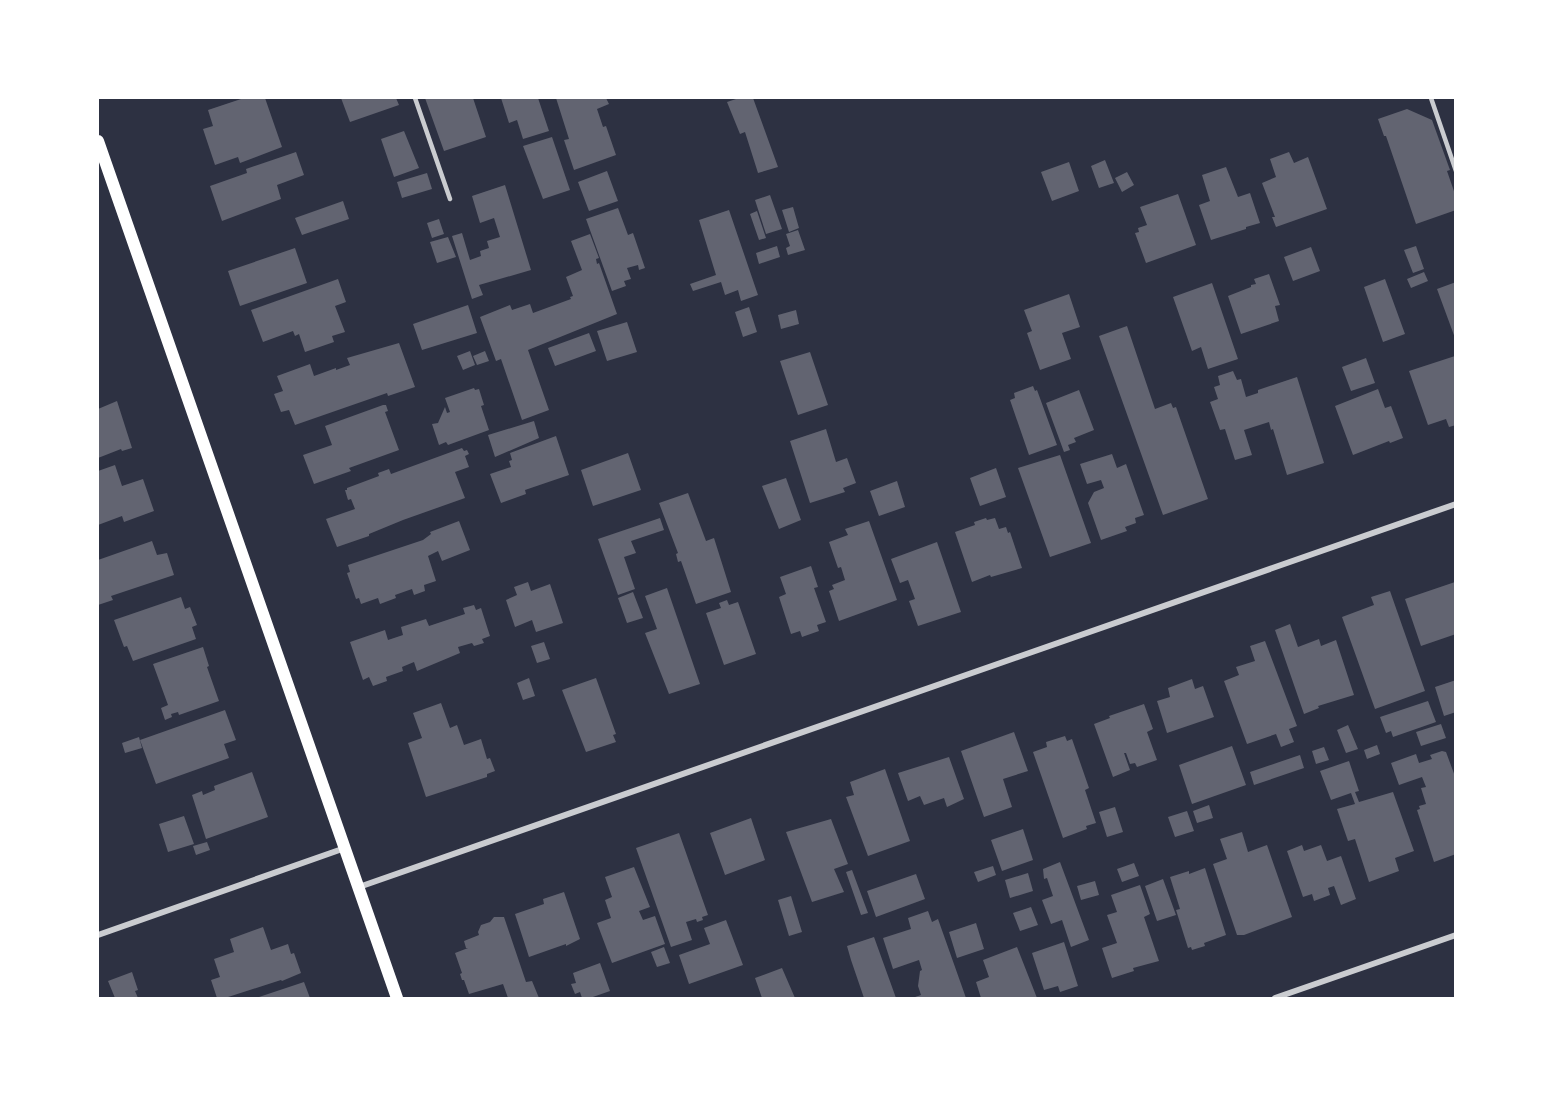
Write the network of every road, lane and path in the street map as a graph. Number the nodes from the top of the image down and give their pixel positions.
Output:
1 (415, 98) edge
2 (1431, 98) edge
3 (98, 141) edge
4 (1455, 171) edge
5 (450, 200) dead end
6 (1455, 504) edge
7 (345, 848) junction
8 (358, 888) junction
9 (98, 935) edge
10 (1455, 935) edge
11 (1286, 997) edge
12 (397, 999) edge
13 (1275, 999) edge

1 - 5 lane
2 - 4 lane
3 - 7 main road
6 - 8 street
7 - 8 main road
7 - 9 street
8 - 12 main road
10 - 11 street
11 - 13 street

